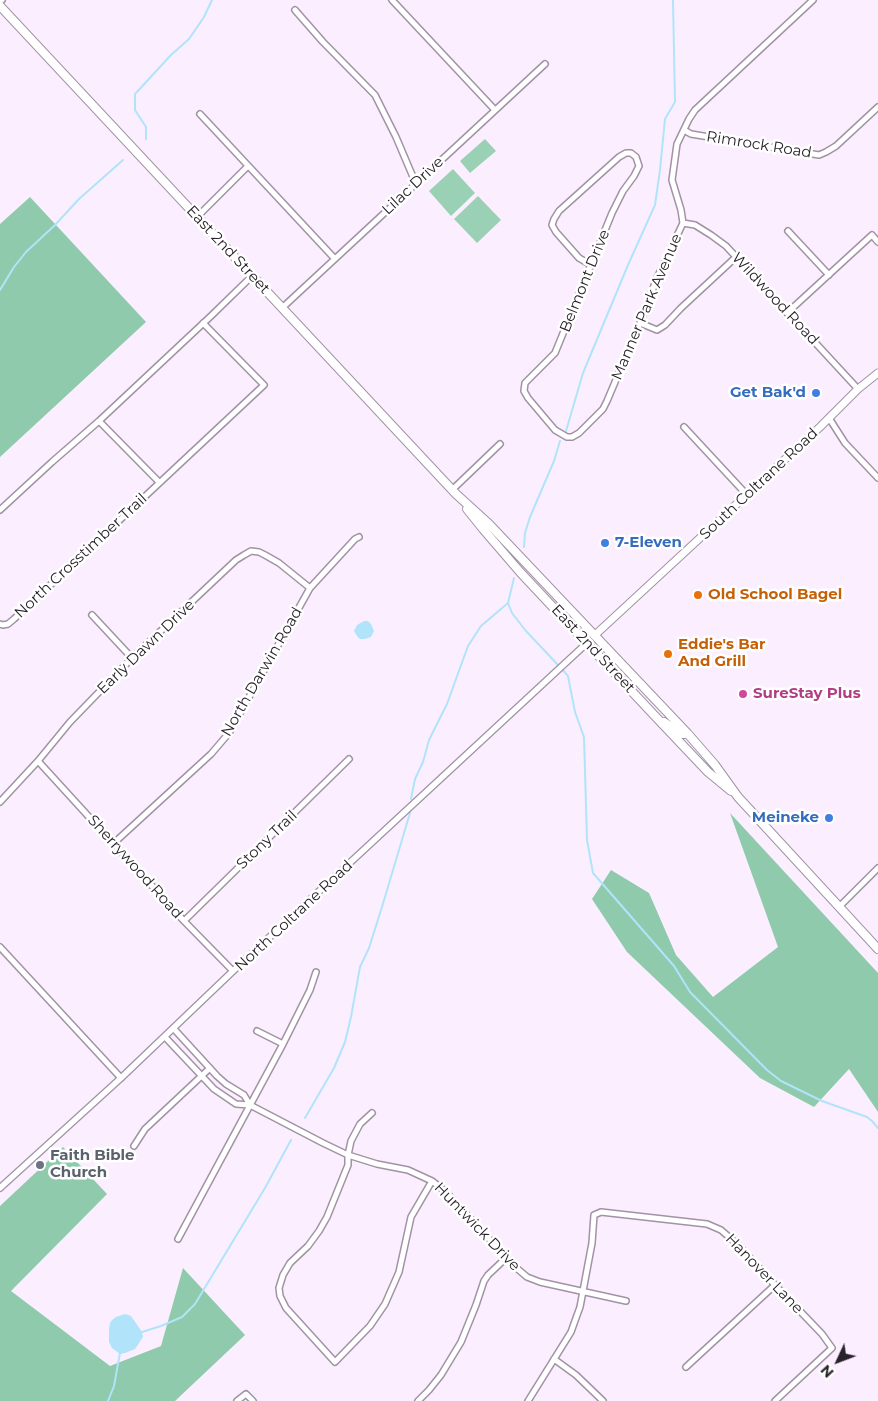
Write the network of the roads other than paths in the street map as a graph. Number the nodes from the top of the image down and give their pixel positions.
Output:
1 (392, 0) edge
2 (813, 0) edge
3 (0, 6) edge
4 (295, 10) dead end
5 (545, 64) dead end
6 (878, 107) edge
7 (495, 110) junction
8 (200, 114) dead end
9 (684, 130) junction
10 (248, 166) junction
11 (416, 184) junction
12 (196, 217) junction
13 (683, 223) junction
14 (788, 231) dead end
15 (878, 242) edge
16 (736, 257) junction
17 (335, 259) junction
18 (591, 265) junction
19 (829, 274) junction
20 (252, 276) junction
21 (282, 308) junction
22 (787, 313) junction
23 (203, 323) junction
24 (640, 323) junction
25 (878, 373) edge
26 (858, 389) junction
27 (829, 418) junction
28 (99, 421) junction
29 (684, 428) dead end
30 (567, 437) joint
31 (500, 444) dead end
32 (878, 478) edge
33 (159, 482) junction
34 (454, 492) junction
35 (746, 494) junction
36 (0, 510) edge
37 (359, 537) dead end
38 (310, 588) junction
39 (92, 615) dead end
40 (0, 624) edge
41 (595, 635) junction
42 (587, 642) junction
43 (132, 658) junction
44 (654, 716) junction
45 (688, 734) junction
46 (350, 759) dead end
47 (38, 761) junction
48 (738, 797) junction
49 (0, 802) edge
50 (114, 843) junction
51 (878, 868) edge
52 (839, 907) junction
53 (184, 921) junction
54 (0, 947) edge
55 (878, 948) edge
56 (233, 971) junction
57 (316, 972) dead end
58 (174, 1029) junction
59 (257, 1031) dead end
60 (165, 1037) junction
61 (283, 1044) junction
62 (210, 1068) junction
63 (202, 1076) junction
64 (121, 1078) junction
65 (250, 1105) junction
66 (372, 1113) dead end
67 (134, 1146) dead end
68 (348, 1155) junction
69 (432, 1181) junction
70 (0, 1188) edge
71 (178, 1239) dead end
72 (506, 1258) junction
73 (775, 1285) junction
74 (583, 1292) junction
75 (626, 1301) dead end
76 (554, 1359) junction
77 (686, 1367) dead end
78 (237, 1401) edge
79 (253, 1401) edge
80 (418, 1401) edge
81 (528, 1401) edge
82 (603, 1401) edge
83 (775, 1401) edge

1 - 7 street
2 - 9 street, Manner Park Avenue
3 - 12 main road, East 2nd Street
4 - 11 street
5 - 7 street, Lilac Drive
6 - 9 street, Rimrock Road
7 - 11 street, Lilac Drive
8 - 10 street
9 - 13 street, Manner Park Avenue
10 - 12 street
10 - 17 street
11 - 17 street, Lilac Drive
12 - 20 main road, East 2nd Street
13 - 16 street, Wildwood Road
13 - 24 street, Manner Park Avenue
14 - 19 street
15 - 19 street
16 - 22 street, Wildwood Road
16 - 24 street
17 - 21 street, Lilac Drive
18 - 18 street, Belmont Drive
18 - 30 street, Belmont Drive
19 - 22 street
20 - 21 main road, East 2nd Street
20 - 23 street
21 - 34 main road, East 2nd Street
22 - 26 street, Wildwood Road
23 - 28 street
23 - 33 street, North Crosstimber Trail
24 - 30 street, Manner Park Avenue
25 - 26 main road, South Coltrane Road
26 - 27 main road, South Coltrane Road
27 - 32 street
27 - 35 main road, South Coltrane Road
28 - 33 street
28 - 36 street
29 - 35 street
31 - 34 street
33 - 40 street, North Crosstimber Trail
34 - 41 main road, East 2nd Street
34 - 42 main road, East 2nd Street
35 - 41 main road, South Coltrane Road
37 - 38 street, North Darwin Road
38 - 43 street, Early Dawn Drive
38 - 50 street, North Darwin Road
39 - 43 street
41 - 42 main road
41 - 45 main road, East 2nd Street
42 - 44 main road, East 2nd Street
42 - 56 street, North Coltrane Road
43 - 47 street, Early Dawn Drive
44 - 45 main road
44 - 48 main road, East 2nd Street
45 - 48 main road, East 2nd Street
46 - 53 street, Stony Trail
47 - 49 street, Early Dawn Drive
47 - 50 street, Sherrywood Road
48 - 52 main road, East 2nd Street
50 - 53 street, Sherrywood Road
51 - 52 street
52 - 55 main road, East 2nd Street
53 - 56 street, Sherrywood Road
54 - 64 street
56 - 58 street, North Coltrane Road
57 - 61 street
58 - 60 street, North Coltrane Road
58 - 62 street, Huntwick Drive
59 - 61 street
60 - 63 street, Huntwick Drive
60 - 64 street, North Coltrane Road
61 - 65 street
62 - 63 street
62 - 65 street, Huntwick Drive
63 - 65 street, Huntwick Drive
63 - 67 street
64 - 70 street, North Coltrane Road
65 - 68 street, Huntwick Drive
65 - 71 street
66 - 68 street
68 - 69 street, Huntwick Drive
68 - 69 street
69 - 72 street, Huntwick Drive
72 - 74 street, Huntwick Drive
72 - 80 street
73 - 74 street, Hanover Lane
73 - 77 street
73 - 83 street, Hanover Lane
74 - 75 street, Huntwick Drive
74 - 76 street
76 - 81 street
76 - 82 street
78 - 79 street

